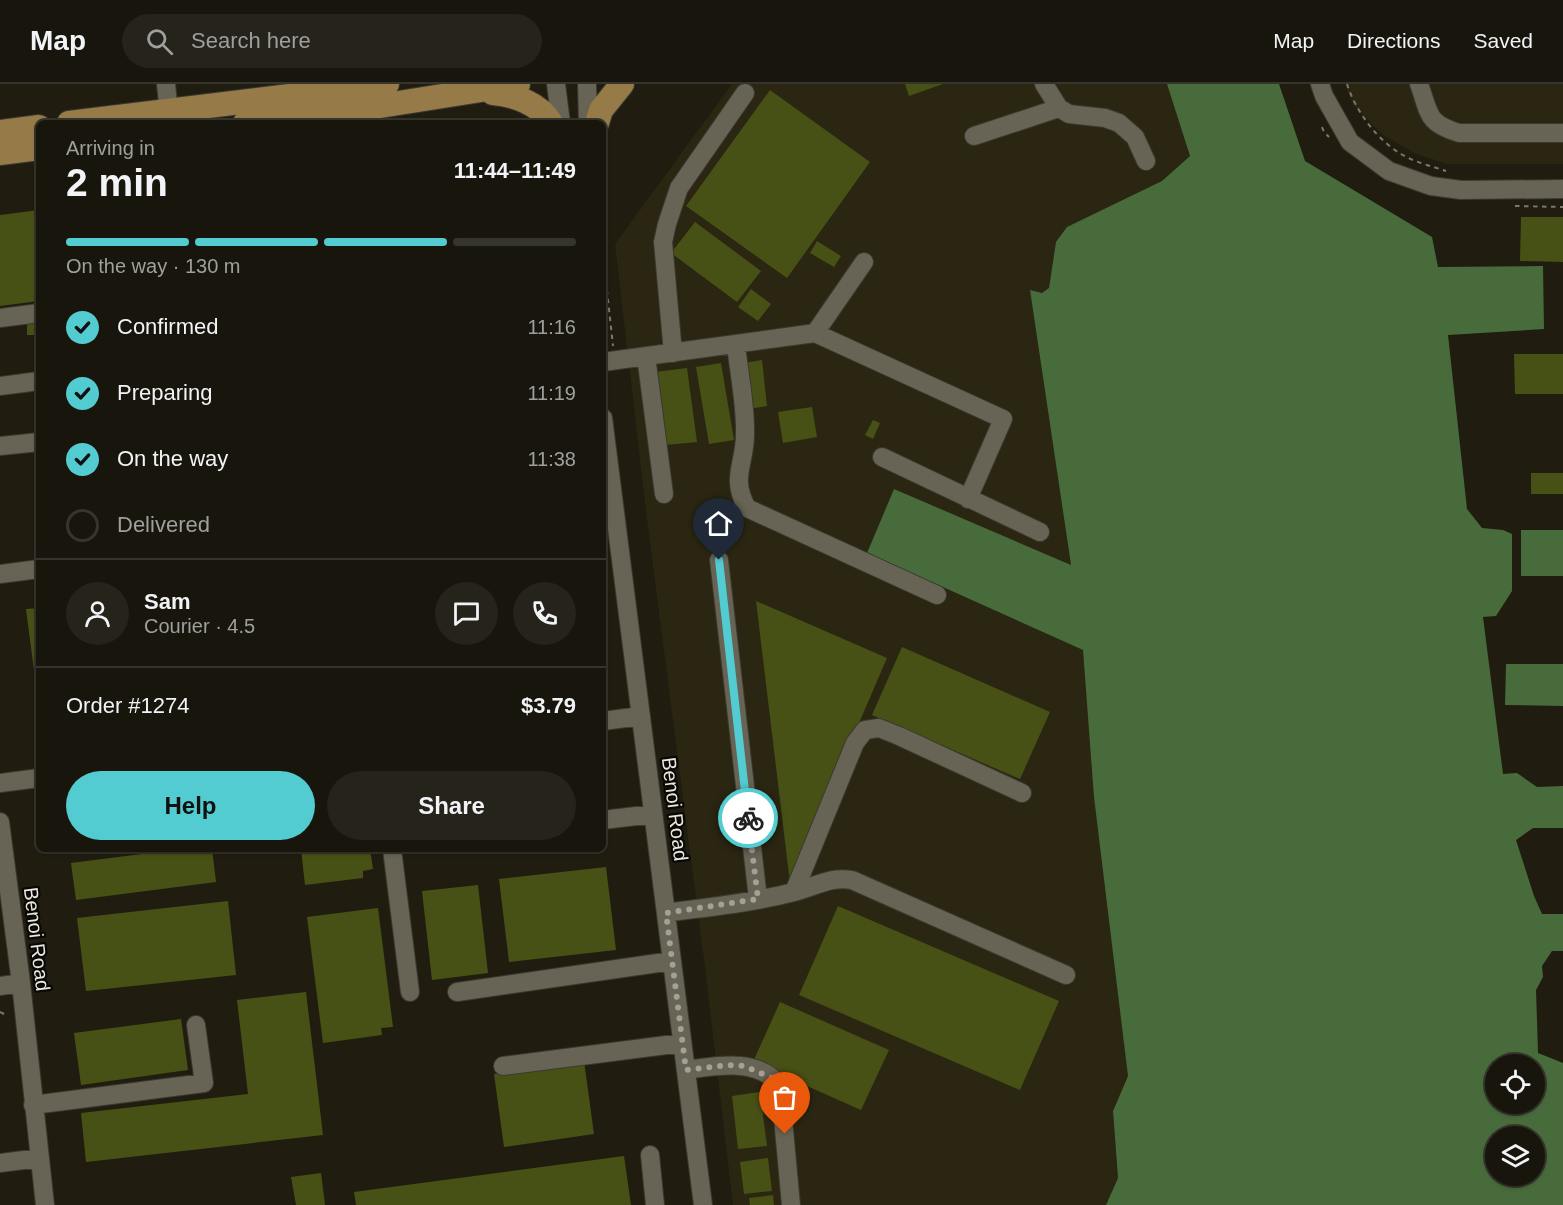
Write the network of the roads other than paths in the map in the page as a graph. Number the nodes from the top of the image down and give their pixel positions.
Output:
1 (166, 84) edge
2 (387, 84) edge
3 (518, 84) edge
4 (556, 84) edge
5 (587, 84) edge
6 (622, 84) edge
7 (1044, 84) edge
8 (1320, 84) edge
9 (1419, 84) edge
10 (475, 92) junction
11 (745, 93) dead end
12 (1059, 108) junction
13 (170, 116) edge
14 (112, 120) edge
15 (270, 120) edge
16 (547, 120) edge
17 (561, 120) edge
18 (588, 120) edge
19 (598, 120) edge
20 (36, 127) edge
21 (0, 132) edge
22 (1563, 134) edge
23 (974, 136) dead end
24 (36, 148) edge
25 (0, 153) edge
26 (1146, 161) dead end
27 (1563, 189) edge
28 (864, 262) dead end
29 (36, 313) edge
30 (0, 318) edge
31 (815, 333) junction
32 (736, 345) junction
33 (673, 353) junction
34 (646, 356) junction
35 (609, 361) edge
36 (36, 381) edge
37 (0, 386) edge
38 (36, 442) edge
39 (0, 446) edge
40 (882, 456) dead end
41 (606, 469) edge
42 (664, 494) dead end
43 (968, 499) junction
44 (609, 520) edge
45 (1040, 532) dead end
46 (719, 560) dead end
47 (36, 569) edge
48 (0, 574) edge
49 (937, 595) dead end
50 (641, 716) junction
51 (606, 722) edge
52 (36, 778) edge
53 (0, 783) edge
54 (1022, 793) dead end
55 (653, 814) junction
56 (606, 820) edge
57 (0, 822) edge
58 (392, 852) edge
59 (794, 892) junction
60 (758, 899) junction
61 (666, 913) junction
62 (672, 961) junction
63 (1066, 975) dead end
64 (21, 983) junction
65 (0, 986) edge
66 (410, 992) dead end
67 (457, 992) dead end
68 (196, 1025) dead end
69 (682, 1043) junction
70 (503, 1066) dead end
71 (686, 1070) junction
72 (33, 1105) junction
73 (650, 1155) dead end
74 (39, 1158) junction
75 (0, 1162) edge
76 (45, 1205) edge
77 (655, 1205) edge
78 (703, 1205) edge
79 (791, 1205) edge

1 - 13 street
2 - 13 main road
3 - 10 main road
4 - 17 street
5 - 18 street
6 - 19 main road
7 - 12 street
8 - 27 street
9 - 22 street
10 - 15 main road
10 - 16 main road
11 - 33 street
12 - 23 street
12 - 26 street
13 - 14 main road
20 - 21 main road
24 - 25 main road
28 - 31 street
29 - 30 street
31 - 32 street
31 - 43 street
32 - 33 street
32 - 49 street
33 - 34 street
34 - 35 street
34 - 42 street
36 - 37 street
38 - 39 street
40 - 43 street
41 - 44 street, Benoi Road
43 - 45 street
44 - 50 street, Benoi Road
46 - 60 street
47 - 48 street
50 - 51 street
50 - 55 street, Benoi Road
52 - 53 street
54 - 59 street
55 - 56 street
55 - 61 street, Benoi Road
57 - 64 street, Benoi Road
58 - 66 street
59 - 60 street
59 - 63 street
60 - 61 street
61 - 62 street, Benoi Road
62 - 67 street
62 - 69 street, Benoi Road
64 - 65 street
64 - 72 street, Benoi Road
68 - 72 street
69 - 70 street
69 - 71 street, Benoi Road
71 - 78 street, Benoi Road
71 - 79 street
72 - 74 street, Benoi Road
73 - 77 street
74 - 75 street
74 - 76 street, Benoi Road

